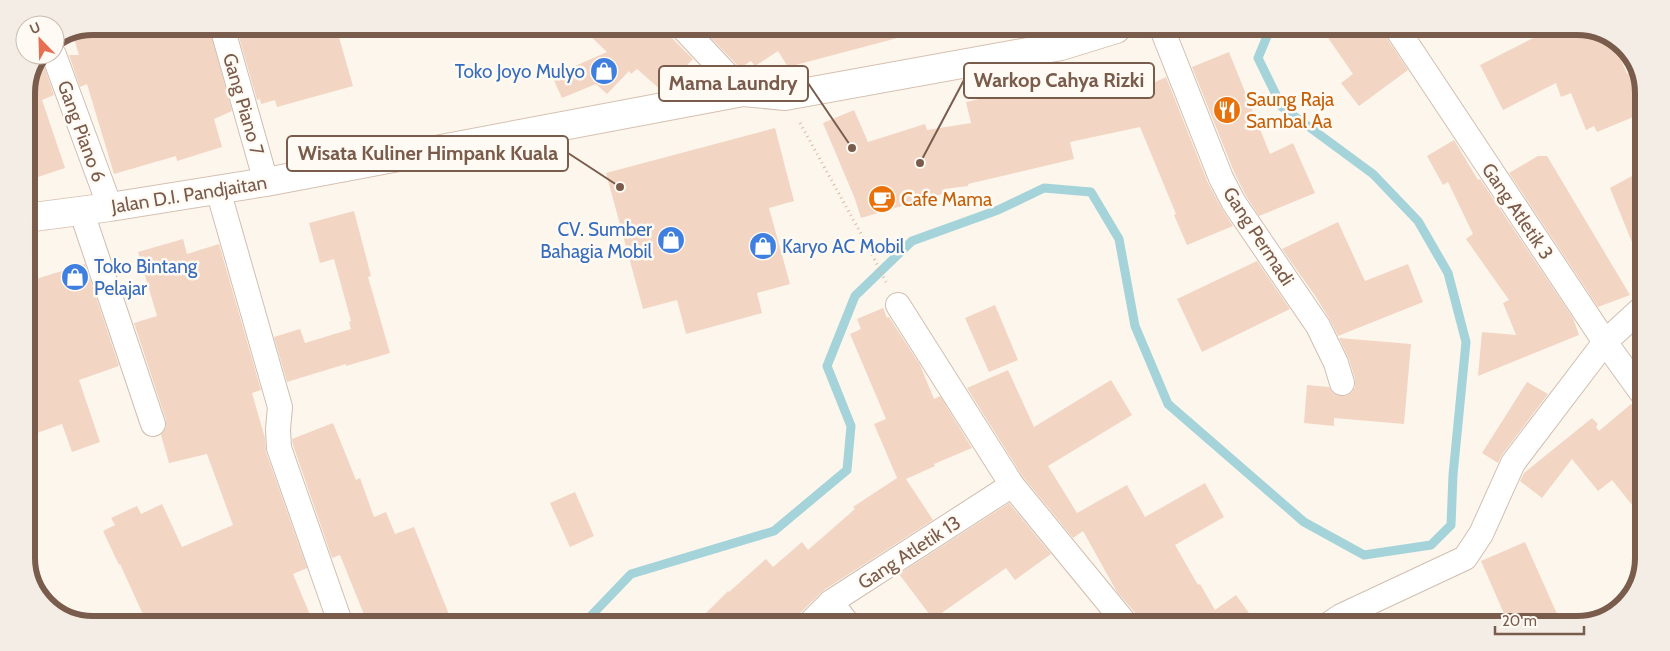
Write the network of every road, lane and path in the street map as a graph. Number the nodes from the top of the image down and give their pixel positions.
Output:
1 (225, 35) edge
2 (690, 35) edge
3 (1076, 35) edge
4 (1164, 35) edge
5 (1401, 35) edge
6 (1056, 38) edge
7 (58, 65) edge
8 (743, 92) junction
9 (785, 96) junction
10 (266, 182) junction
11 (218, 190) junction
12 (110, 207) junction
13 (81, 210) junction
14 (35, 217) edge
15 (898, 305) joint
16 (1635, 314) edge
17 (1605, 342) junction
18 (1342, 383) dead end
19 (1635, 384) edge
20 (153, 424) dead end
21 (1012, 485) junction
22 (831, 602) junction
23 (338, 616) edge
24 (817, 616) edge
25 (842, 616) edge
26 (1119, 616) edge
27 (1341, 616) edge

1 - 10 street, Gang Piano 7
2 - 8 street
3 - 6 main road, Jalan D.I. Pandjaitan
4 - 18 street, Gang Permadi
5 - 17 street, Gang Atletik 3
6 - 9 main road, Jalan D.I. Pandjaitan
7 - 12 street, Gang Piano 6
8 - 9 main road, Jalan D.I. Pandjaitan
8 - 10 main road, Jalan D.I. Pandjaitan
9 - 15 path
10 - 11 main road, Jalan D.I. Pandjaitan
11 - 12 main road, Jalan D.I. Pandjaitan
11 - 23 street
12 - 13 main road, Jalan D.I. Pandjaitan
13 - 14 main road, Jalan D.I. Pandjaitan
13 - 20 street
15 - 21 street
16 - 17 street
17 - 19 street, Gang Atletik 3
17 - 27 street
21 - 22 street, Gang Atletik 13
21 - 26 street
22 - 24 street, Gang Atletik 13
22 - 25 street

